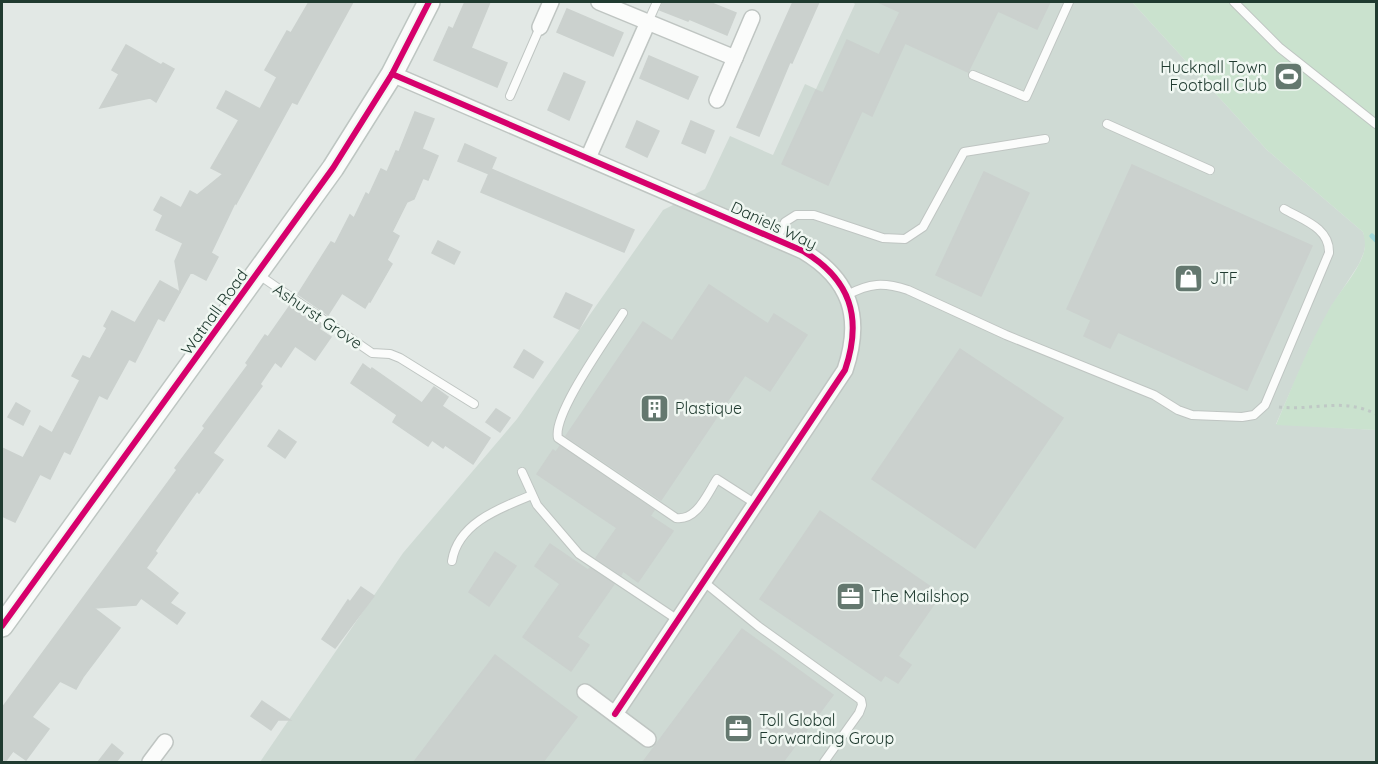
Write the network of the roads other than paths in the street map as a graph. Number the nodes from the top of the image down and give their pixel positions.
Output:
1 (429, 2) edge
2 (551, 2) edge
3 (598, 2) edge
4 (657, 2) edge
5 (1069, 2) edge
6 (1234, 2) edge
7 (752, 18) dead end
8 (648, 22) junction
9 (540, 27) joint
10 (735, 58) junction
11 (392, 74) junction
12 (973, 75) dead end
13 (510, 96) dead end
14 (717, 100) dead end
15 (1107, 124) dead end
16 (1377, 124) edge
17 (1045, 139) dead end
18 (588, 158) junction
19 (1210, 170) dead end
20 (1284, 209) dead end
21 (776, 240) junction
22 (257, 275) junction
23 (847, 295) junction
24 (623, 313) dead end
25 (474, 404) dead end
26 (522, 472) dead end
27 (532, 495) junction
28 (756, 504) junction
29 (452, 561) dead end
30 (704, 582) junction
31 (678, 620) junction
32 (2, 626) edge
33 (585, 692) dead end
34 (615, 714) junction
35 (648, 739) dead end
36 (165, 742) dead end
37 (150, 762) edge
38 (824, 762) edge

1 - 11 main road, Watnall Road
2 - 9 street
3 - 8 street
4 - 8 lane
5 - 12 lane
6 - 16 lane
7 - 10 street
8 - 10 street
8 - 18 street
9 - 13 lane
10 - 14 street
11 - 18 street, Daniels Way
11 - 22 main road, Watnall Road
15 - 19 lane
17 - 21 lane
18 - 21 street, Daniels Way
20 - 23 lane
21 - 23 street, Daniels Way
22 - 25 lane, Ashurst Grove
22 - 32 main road, Watnall Road
23 - 28 street, Daniels Way
24 - 28 lane
26 - 27 lane
27 - 29 lane
27 - 31 lane
28 - 30 street, Daniels Way
30 - 31 street, Daniels Way
30 - 38 lane
31 - 34 street, Daniels Way
33 - 34 street
34 - 35 street
36 - 37 street

